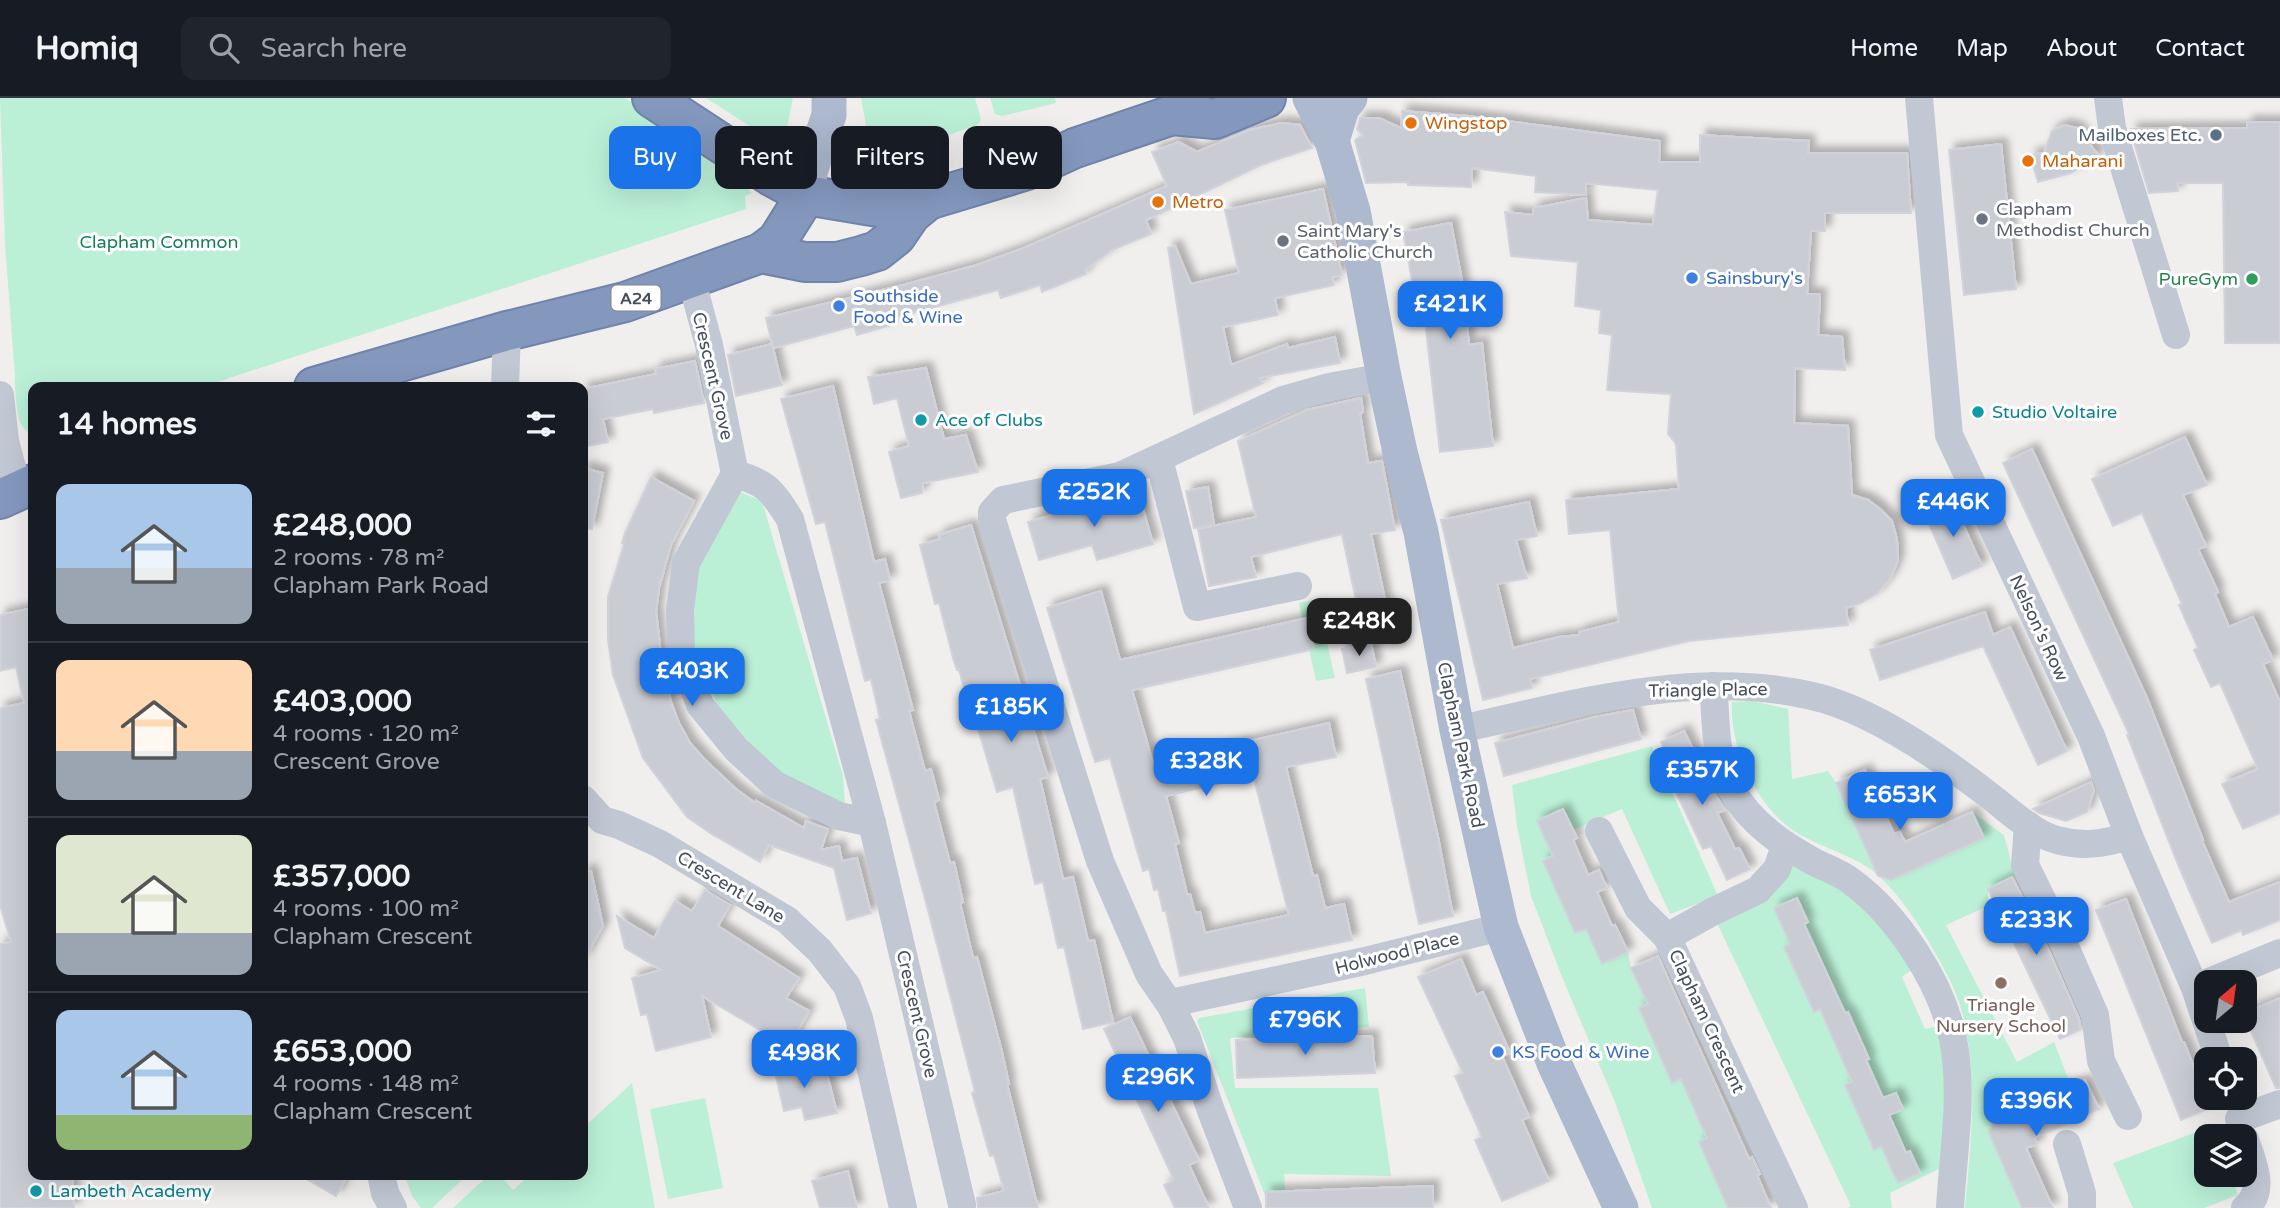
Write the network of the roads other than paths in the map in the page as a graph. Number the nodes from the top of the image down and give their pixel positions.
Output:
1 (652, 98) edge
2 (829, 98) edge
3 (1266, 98) edge
4 (1310, 98) edge
5 (1350, 98) edge
6 (1919, 98) edge
7 (2108, 98) edge
8 (1182, 106) edge
9 (1332, 141) junction
10 (806, 195) junction
11 (928, 200) junction
12 (761, 253) junction
13 (691, 278) junction
14 (507, 331) junction
15 (2176, 335) dead end
16 (1384, 377) junction
17 (331, 382) edge
18 (505, 382) edge
19 (0, 395) edge
20 (1159, 459) junction
21 (735, 474) junction
22 (17, 491) edge
23 (1298, 586) dead end
24 (1713, 686) junction
25 (1457, 730) junction
26 (588, 805) edge
27 (872, 822) junction
28 (2028, 825) junction
29 (1599, 831) dead end
30 (2129, 836) junction
31 (1785, 846) junction
32 (1500, 927) junction
33 (1667, 937) junction
34 (2280, 953) edge
35 (2196, 970) edge
36 (2238, 970) edge
37 (1171, 1006) junction
38 (2280, 1104) edge
39 (2128, 1115) dead end
40 (2240, 1123) edge
41 (2067, 1143) dead end
42 (382, 1180) edge
43 (962, 1205) dead end
44 (393, 1208) edge
45 (904, 1208) edge
46 (1248, 1208) edge
47 (1621, 1208) edge
48 (1794, 1208) edge
49 (1950, 1208) edge
50 (2082, 1208) edge
51 (2245, 1208) edge

1 - 10 highway
2 - 10 main road
3 - 8 highway
4 - 9 main road, Clapham Park Road
5 - 9 main road
6 - 30 street, Nelson's Row
7 - 15 street
8 - 11 highway
9 - 16 main road, Clapham Park Road
10 - 11 highway
10 - 12 highway, A24
11 - 12 highway
12 - 13 highway, A24
13 - 14 highway, A24
13 - 21 street, Crescent Grove
14 - 17 highway, A24
14 - 18 street
16 - 20 street
16 - 25 main road, Clapham Park Road
19 - 22 street
20 - 23 street
20 - 37 street
21 - 27 street, Crescent Grove
21 - 27 street
24 - 25 street, Triangle Place
24 - 28 street, Triangle Place
24 - 31 street
25 - 32 main road, Clapham Park Road
26 - 45 street, Crescent Lane
27 - 43 street, Crescent Grove
28 - 30 street, Triangle Place
28 - 39 street
29 - 33 street
30 - 35 street, Nelson's Row
31 - 33 street, Clapham Crescent
31 - 49 street
32 - 37 street, Holwood Place
32 - 47 main road, Clapham Park Road
33 - 48 street, Clapham Crescent
34 - 36 street
37 - 46 street
38 - 40 street
40 - 51 street
41 - 50 street
42 - 44 street

